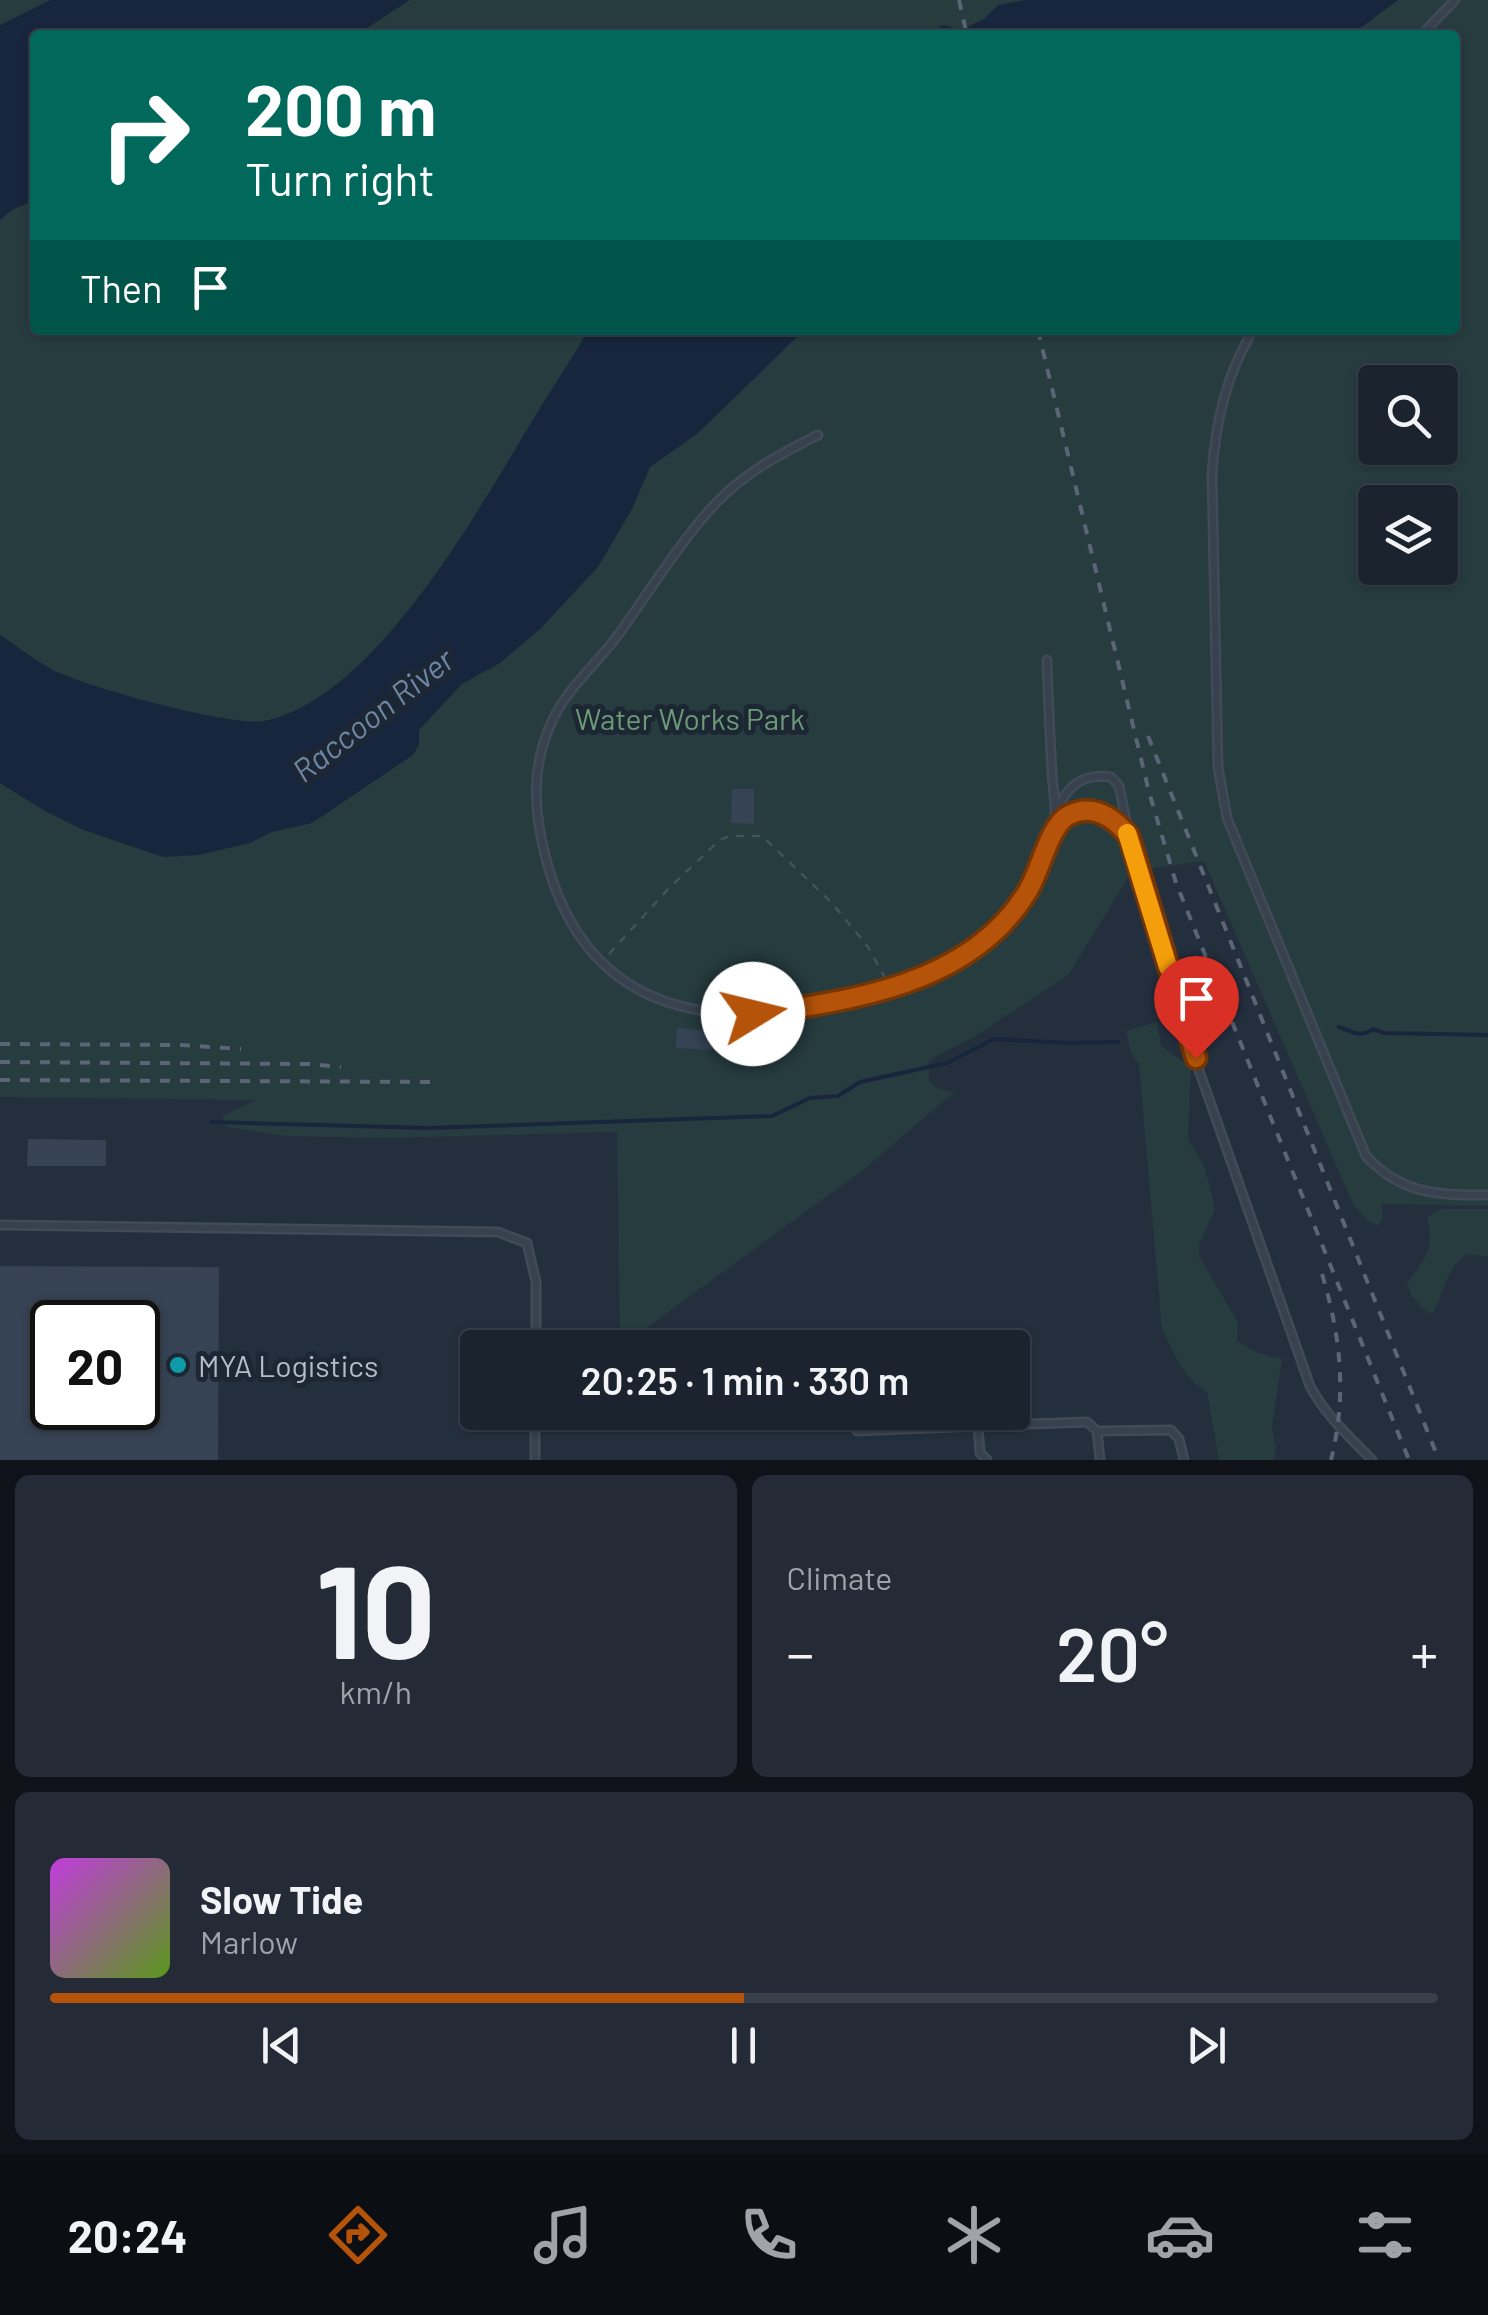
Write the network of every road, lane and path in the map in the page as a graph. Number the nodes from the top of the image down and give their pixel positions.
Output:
1 (1455, 0) edge
2 (1426, 30) edge
3 (1250, 335) edge
4 (818, 435) dead end
5 (1046, 660) dead end
6 (1054, 814) junction
7 (1054, 826) junction
8 (1129, 836) junction
9 (601, 963) junction
10 (890, 987) junction
11 (1488, 1195) edge
12 (0, 1225) edge
13 (536, 1330) edge
14 (1030, 1424) edge
15 (536, 1430) edge
16 (881, 1430) edge
17 (978, 1430) edge
18 (857, 1431) dead end
19 (1097, 1431) junction
20 (535, 1460) edge
21 (986, 1460) edge
22 (1100, 1460) edge
23 (1184, 1460) edge
24 (1372, 1460) edge

1 - 2 lane
3 - 11 lane
4 - 9 lane
5 - 6 lane
6 - 7 lane
6 - 8 lane
7 - 8 lane
7 - 10 lane
8 - 24 lane
9 - 10 lane
9 - 10 path
12 - 13 lane
14 - 19 lane
15 - 20 lane
16 - 18 lane
17 - 21 lane
19 - 22 lane
19 - 23 lane

